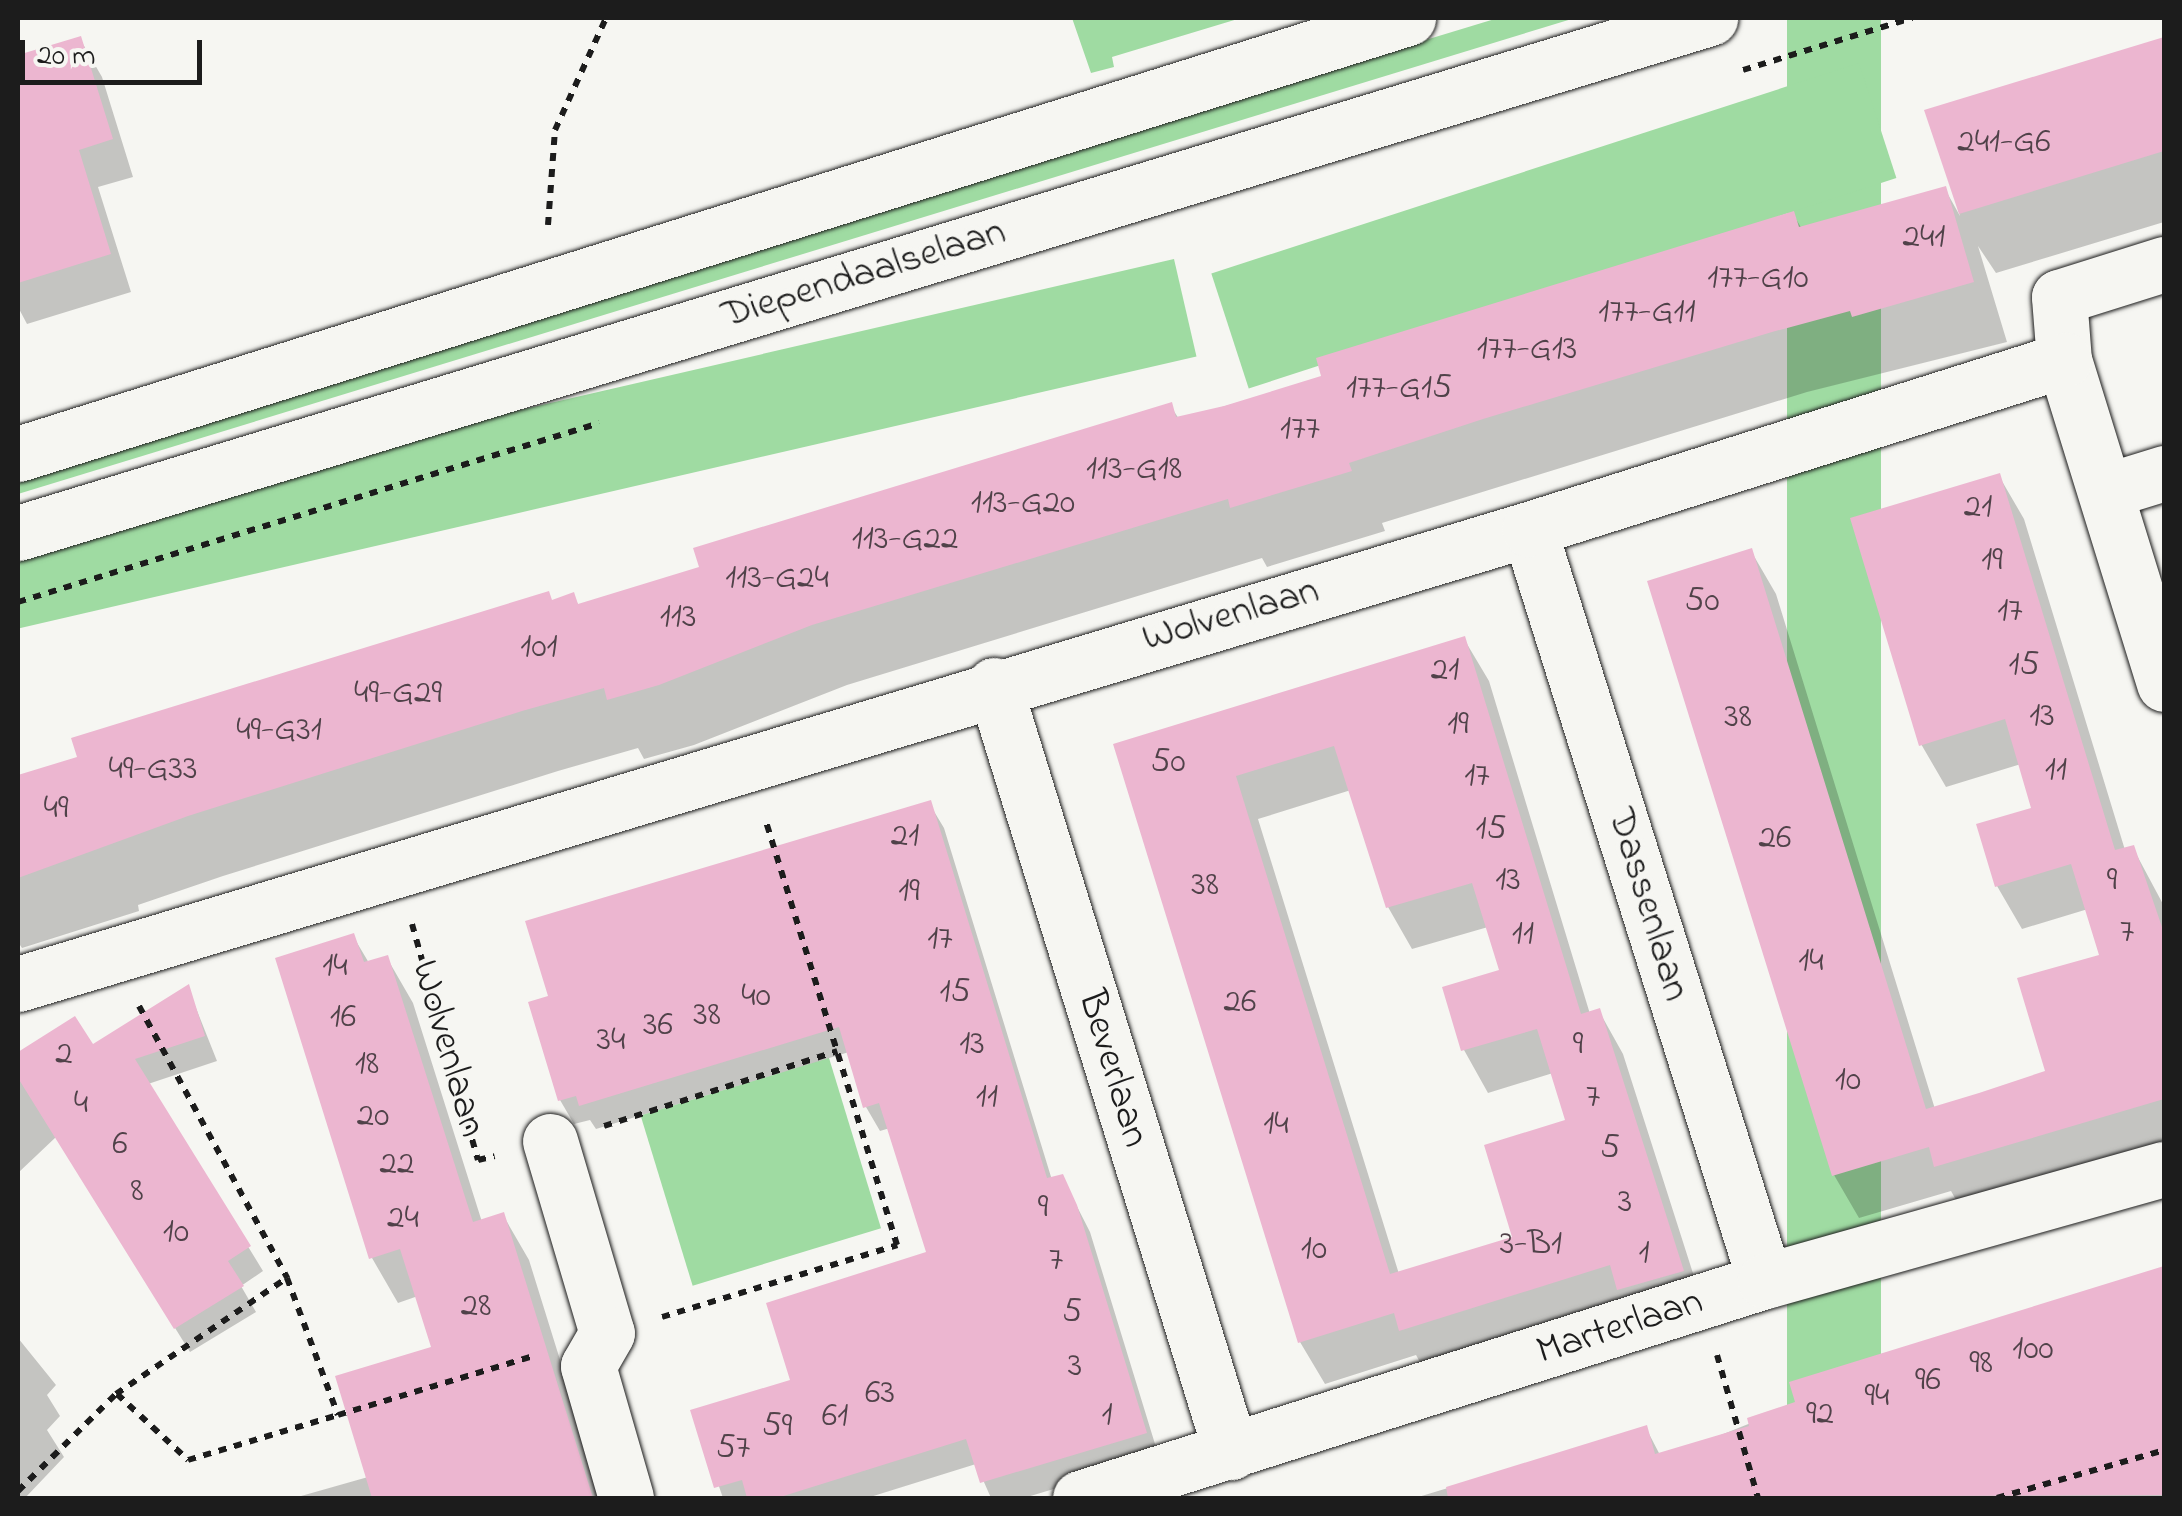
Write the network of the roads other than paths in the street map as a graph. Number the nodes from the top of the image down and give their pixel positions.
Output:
1 (1408, 18) edge
2 (1710, 18) edge
3 (2164, 264) edge
4 (2064, 360) junction
5 (18, 454) edge
6 (2164, 473) edge
7 (2106, 491) junction
8 (1529, 529) junction
9 (18, 533) edge
10 (2164, 684) edge
11 (994, 685) junction
12 (18, 984) edge
13 (550, 1141) road end
14 (2164, 1169) edge
15 (1765, 1281) junction
16 (1231, 1452) junction
17 (626, 1498) edge
18 (1080, 1498) edge

1 - 5 street, Diependaalselaan
2 - 9 street, Diependaalselaan
3 - 4 street
4 - 7 street
4 - 8 street, Wolvenlaan
6 - 7 street
7 - 10 street
8 - 11 street, Wolvenlaan
8 - 15 street, Dassenlaan
11 - 12 street, Wolvenlaan
11 - 16 street, Beverlaan
13 - 17 street, Wolvenlaan
14 - 15 street, Marterlaan
15 - 16 street, Marterlaan
16 - 18 street, Marterlaan

